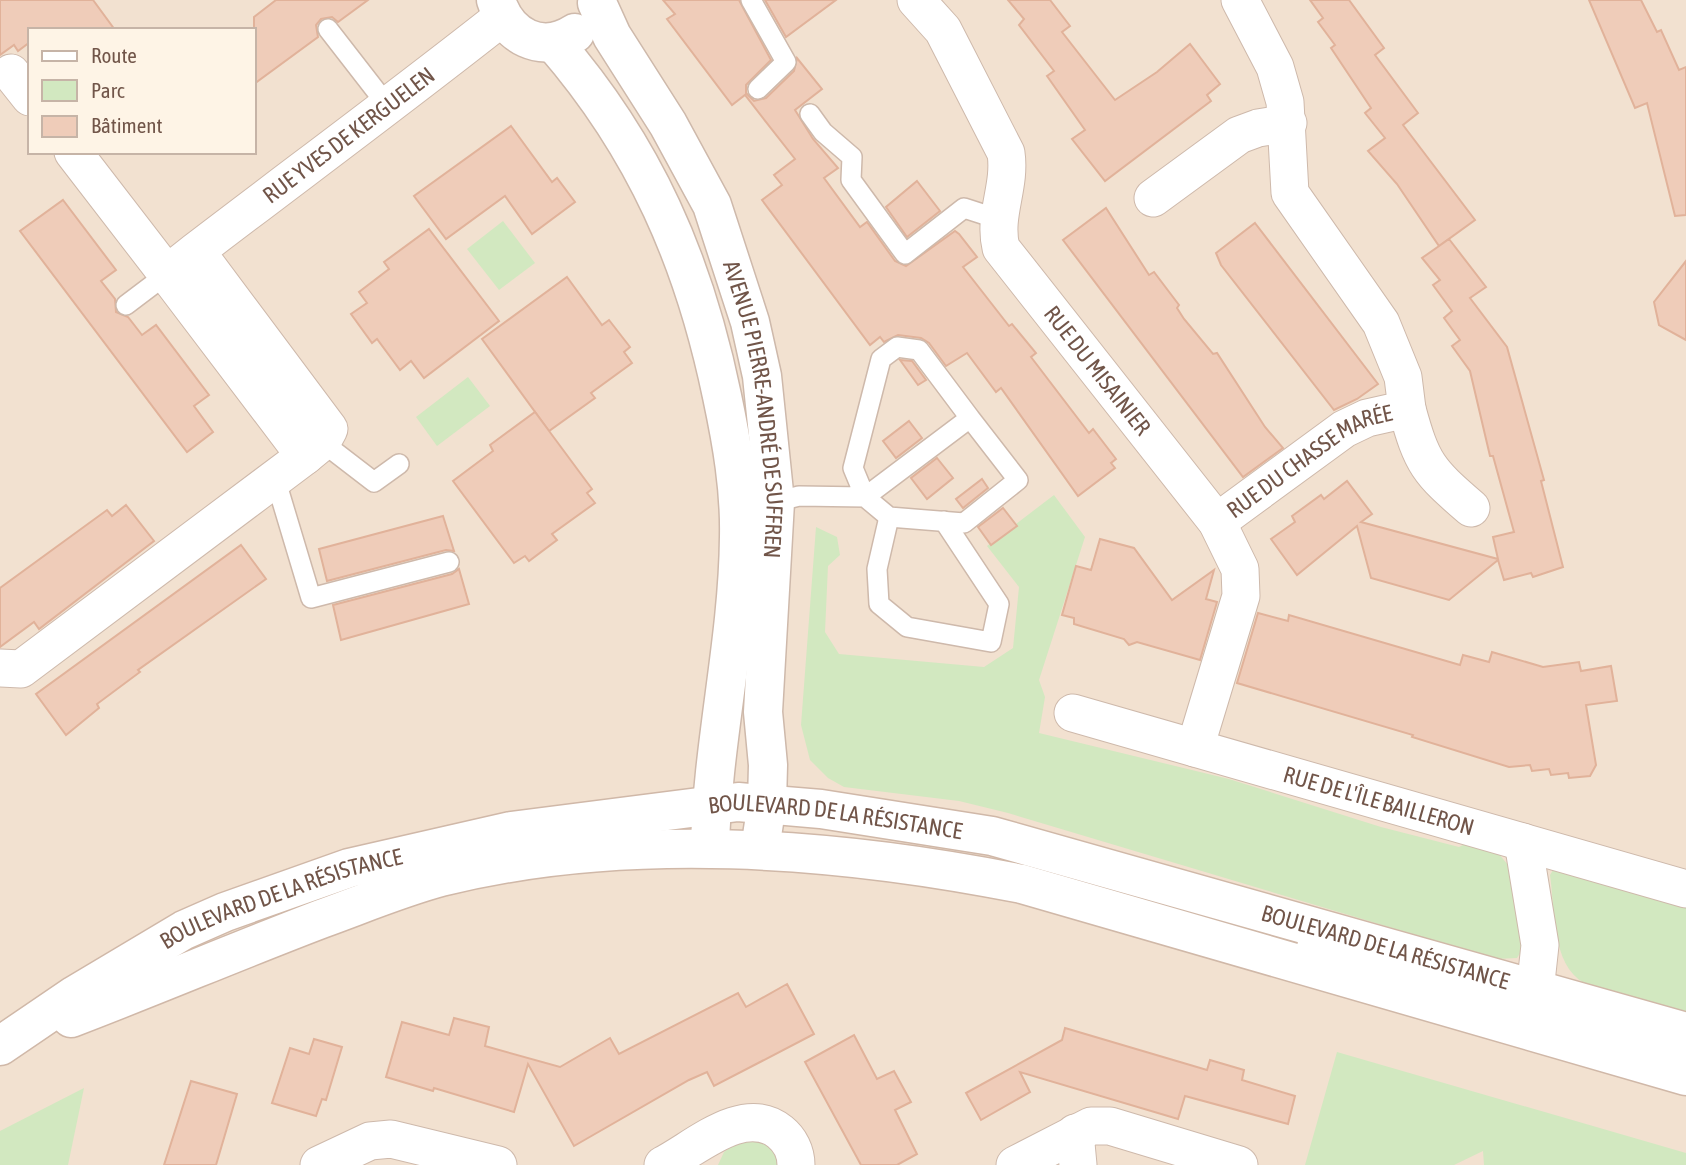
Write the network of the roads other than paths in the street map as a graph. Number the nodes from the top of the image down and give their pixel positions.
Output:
1 (751, 0) edge
2 (916, 0) edge
3 (1240, 0) edge
4 (597, 1) edge
5 (499, 9) edge
6 (328, 29) dead end
7 (554, 43) junction
8 (758, 89) dead end
9 (387, 104) junction
10 (810, 114) dead end
11 (1288, 123) junction
12 (75, 154) edge
13 (1153, 198) dead end
14 (998, 219) junction
15 (196, 251) junction
16 (167, 274) junction
17 (125, 305) dead end
18 (1407, 409) junction
19 (970, 418) junction
20 (314, 449) junction
21 (735, 462) junction
22 (399, 464) dead end
23 (275, 478) junction
24 (865, 497) junction
25 (775, 502) junction
26 (1471, 508) dead end
27 (889, 517) junction
28 (944, 521) junction
29 (1217, 522) junction
30 (739, 538) junction
31 (449, 562) dead end
32 (0, 668) edge
33 (1073, 713) dead end
34 (1195, 748) junction
35 (767, 803) junction
36 (712, 804) junction
37 (1523, 842) junction
38 (710, 848) junction
39 (760, 849) junction
40 (973, 853) junction
41 (1686, 889) edge
42 (1535, 991) junction
43 (1686, 1032) edge
44 (3, 1044) edge
45 (1686, 1055) edge
46 (1686, 1076) edge
47 (1077, 1149) edge
48 (676, 1162) edge
49 (319, 1165) edge
50 (498, 1165) edge
51 (796, 1165) edge
52 (1015, 1165) edge
53 (1239, 1165) edge

1 - 8 lane
2 - 14 street, RUE DU MISAINIER
3 - 11 street, RUE DU CHASSE MARÉE
4 - 7 main road
4 - 25 main road, AVENUE PIERRE-ANDRÉ DE SUFFREN
5 - 7 main road
5 - 9 street, RUE YVES DE KERGUELEN
6 - 9 lane
7 - 21 main road, AVENUE PIERRE-ANDRÉ DE SUFFREN
9 - 15 street, RUE YVES DE KERGUELEN
10 - 14 lane
11 - 13 street
11 - 18 street, RUE DU CHASSE MARÉE
12 - 16 street
14 - 29 street, RUE DU MISAINIER
15 - 16 street, RUE YVES DE KERGUELEN
15 - 20 street
16 - 17 lane
16 - 20 street
18 - 26 street, RUE DU CHASSE MARÉE
18 - 29 street, RUE DU CHASSE MARÉE
19 - 24 lane
19 - 24 lane
19 - 28 lane
20 - 22 lane
20 - 23 street
21 - 25 street
21 - 30 main road, AVENUE PIERRE-ANDRÉ DE SUFFREN
23 - 31 lane
23 - 32 street
24 - 25 lane
24 - 27 lane
25 - 30 street
25 - 35 main road, AVENUE PIERRE-ANDRÉ DE SUFFREN
27 - 28 lane
27 - 28 lane
29 - 34 street, RUE DU MISAINIER
30 - 36 main road, AVENUE PIERRE-ANDRÉ DE SUFFREN
33 - 34 street, RUE DE L'ÎLE BAILLERON
34 - 37 street, RUE DE L'ÎLE BAILLERON
35 - 36 main road, BOULEVARD DE LA RÉSISTANCE
35 - 39 main road, AVENUE PIERRE-ANDRÉ DE SUFFREN
35 - 40 main road, BOULEVARD DE LA RÉSISTANCE
36 - 38 main road, AVENUE PIERRE-ANDRÉ DE SUFFREN
36 - 44 main road, BOULEVARD DE LA RÉSISTANCE
37 - 41 street, RUE DE L'ÎLE BAILLERON
37 - 42 street
38 - 39 main road, BOULEVARD DE LA RÉSISTANCE
38 - 44 main road, BOULEVARD DE LA RÉSISTANCE
39 - 40 main road, BOULEVARD DE LA RÉSISTANCE
40 - 42 main road, BOULEVARD DE LA RÉSISTANCE
40 - 45 lane
40 - 46 main road, BOULEVARD DE LA RÉSISTANCE
42 - 43 main road, BOULEVARD DE LA RÉSISTANCE
47 - 52 street
47 - 53 street
48 - 51 street
49 - 50 street

